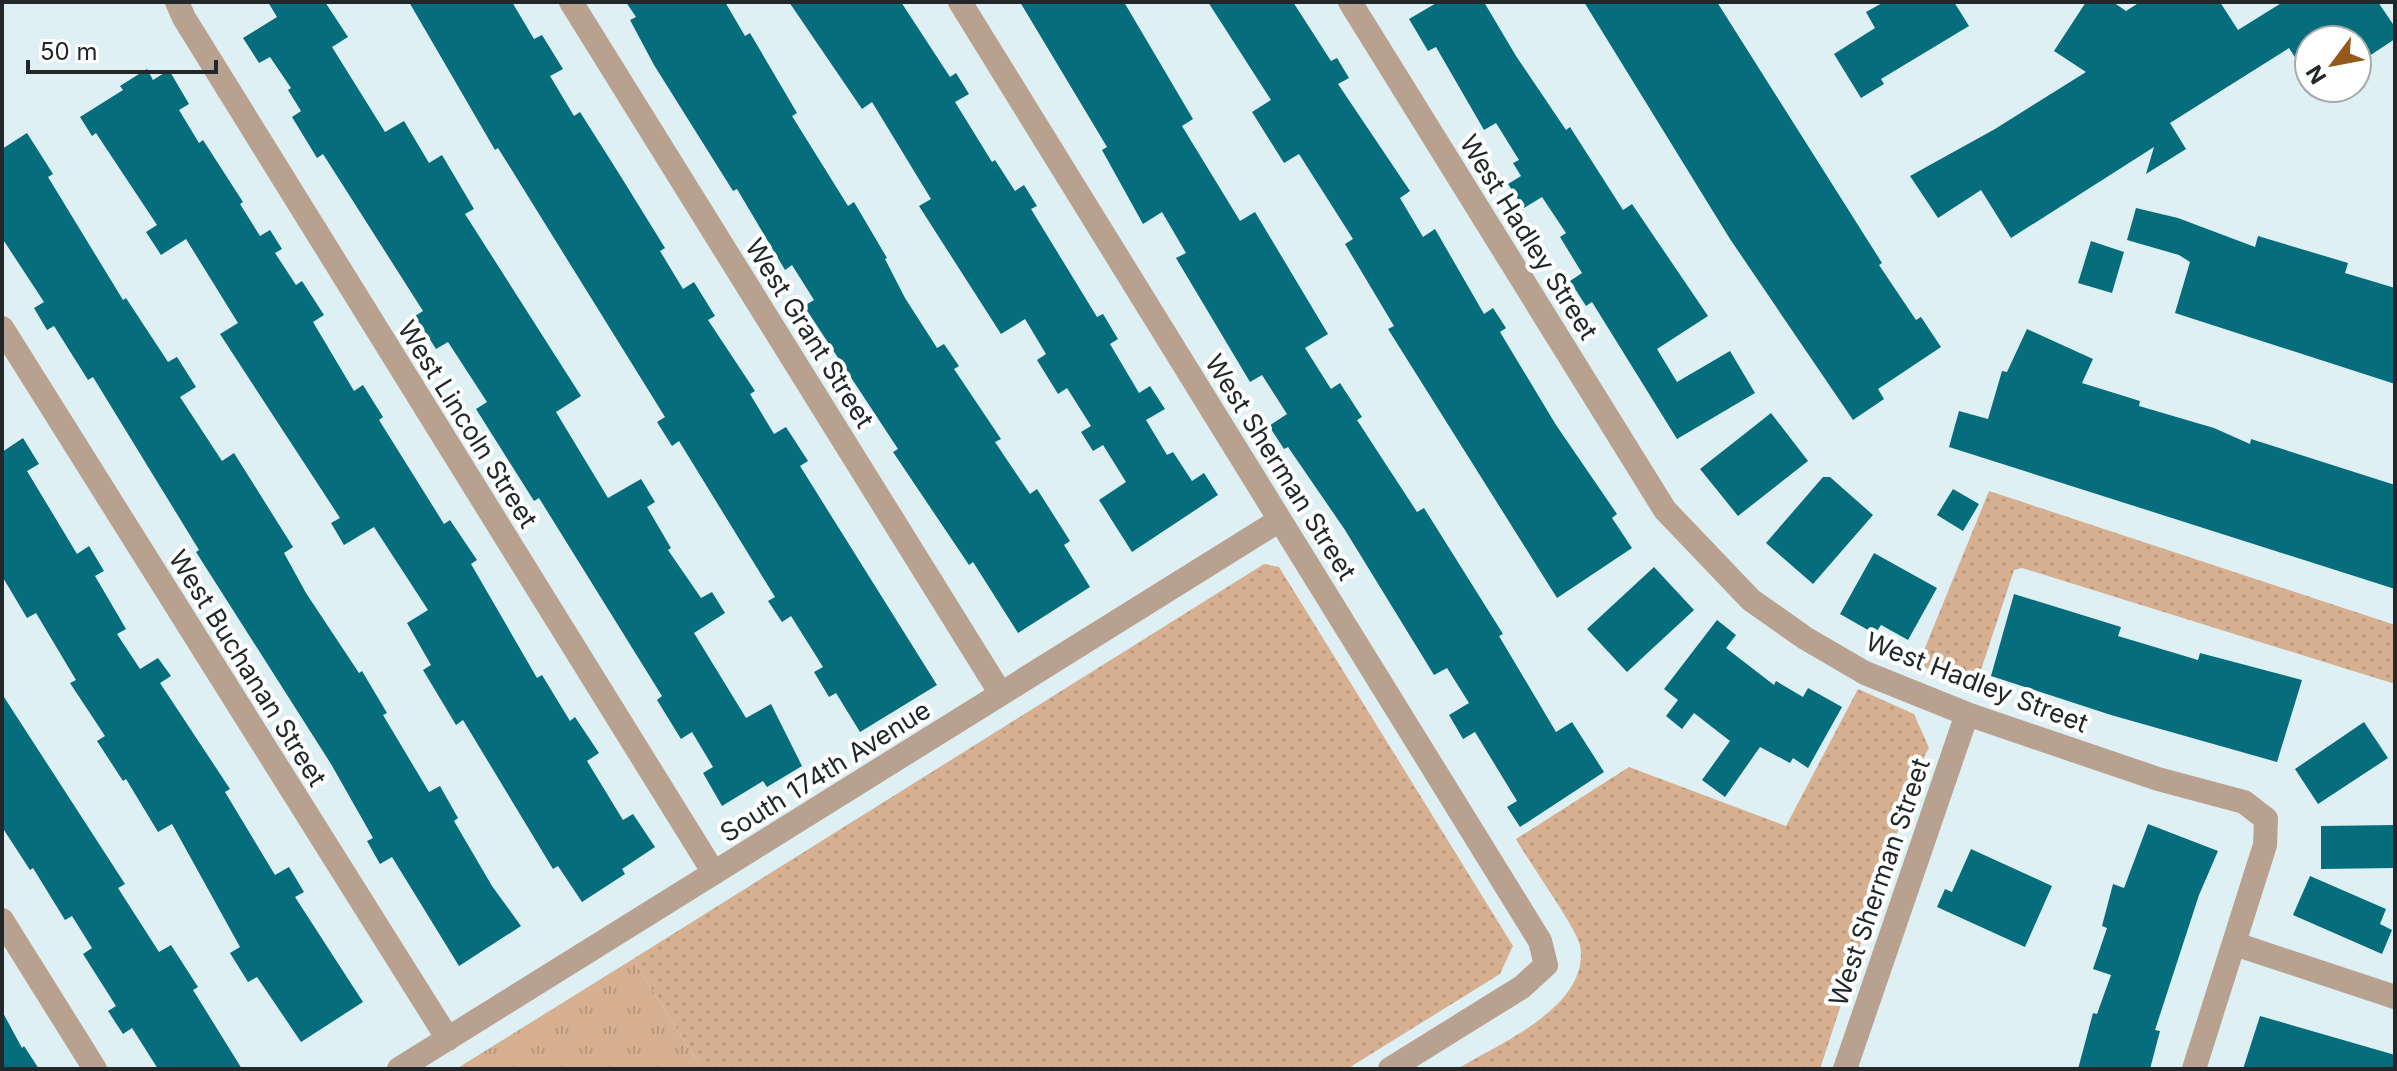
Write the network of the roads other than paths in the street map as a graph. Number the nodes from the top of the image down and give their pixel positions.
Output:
1 (177, 2) edge
2 (571, 2) edge
3 (960, 2) edge
4 (1350, 2) edge
5 (2, 328) edge
6 (1280, 520) junction
7 (1001, 694) junction
8 (1967, 714) junction
9 (714, 873) junction
10 (2, 920) edge
11 (2235, 944) junction
12 (2395, 997) edge
13 (448, 1039) junction
14 (95, 1069) edge
15 (399, 1069) edge
16 (1390, 1069) edge
17 (1845, 1069) edge
18 (2194, 1069) edge

1 - 9 street, West Lincoln Street
2 - 7 street, West Grant Street
3 - 6 street, West Sherman Street
4 - 8 street, West Hadley Street
5 - 13 street, West Buchanan Street
6 - 7 street, South 174th Avenue
6 - 16 street, West Sherman Street
7 - 9 street, South 174th Avenue
8 - 11 street, West Hadley Street
8 - 17 street, West Sherman Street
9 - 13 street, South 174th Avenue
10 - 14 street
11 - 12 street
11 - 18 street, West Hadley Street
13 - 15 street, South 174th Avenue

